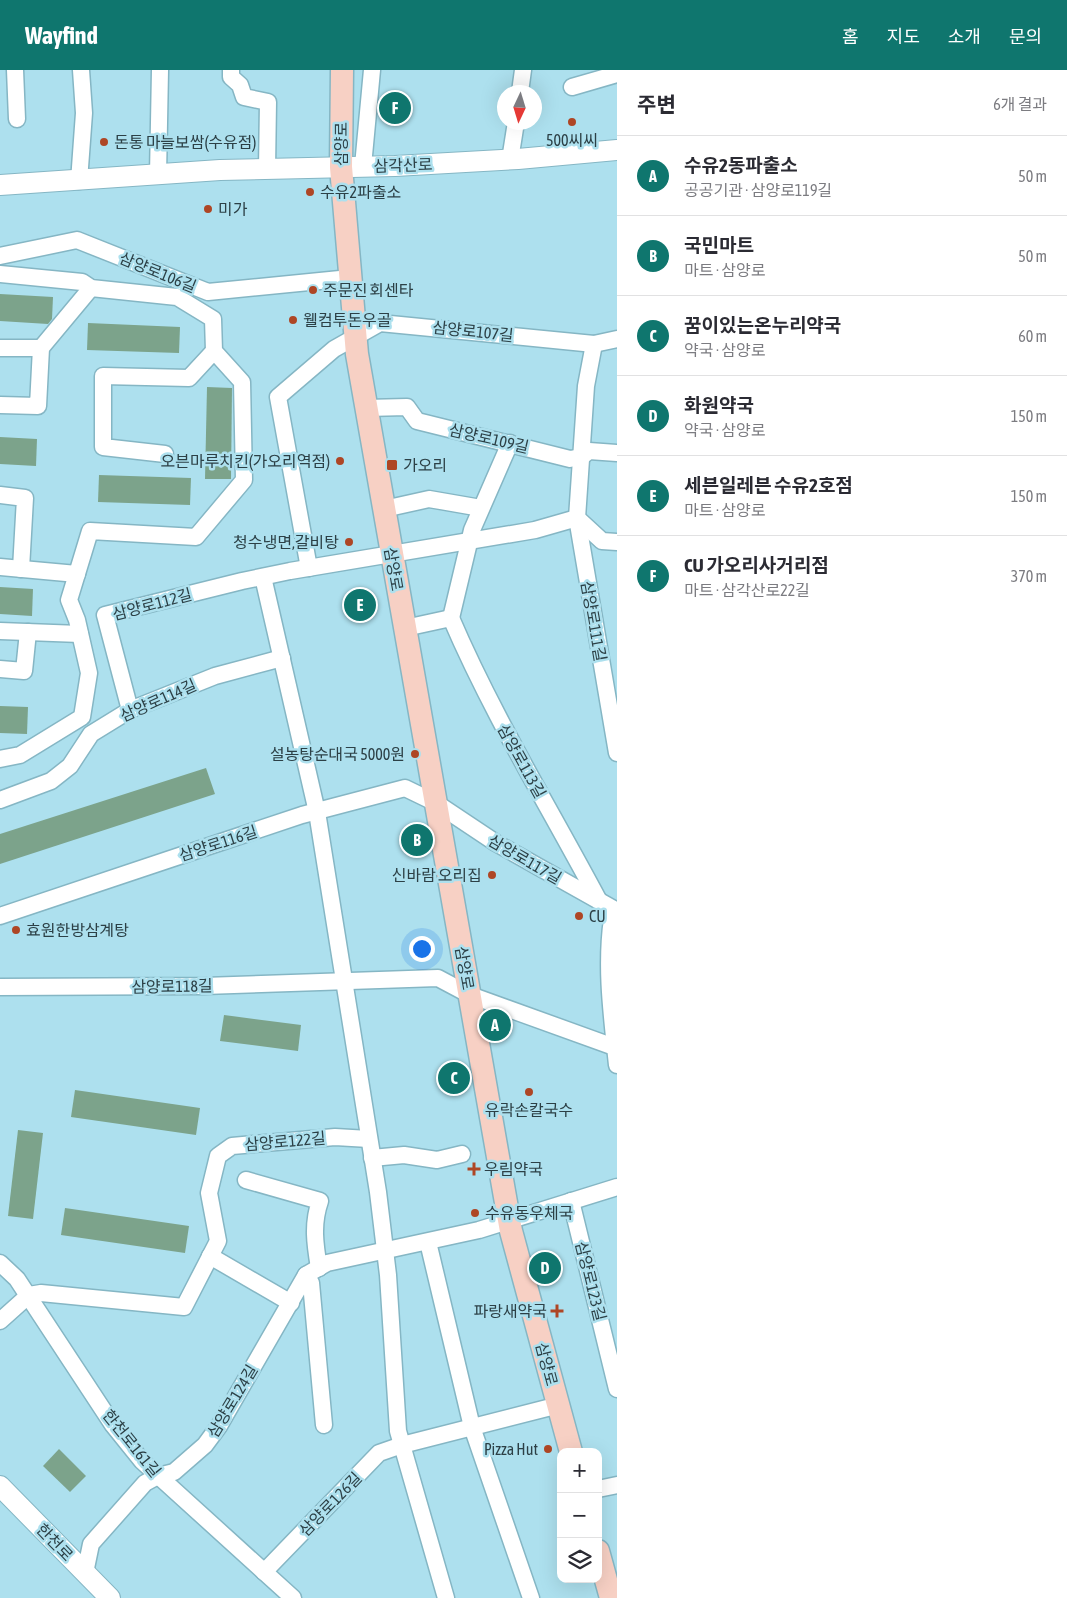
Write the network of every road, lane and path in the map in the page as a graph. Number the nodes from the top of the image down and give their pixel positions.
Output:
1 (15, 70) edge
2 (81, 70) edge
3 (160, 70) edge
4 (231, 70) edge
5 (342, 70) edge
6 (372, 70) edge
7 (523, 70) edge
8 (617, 74) edge
9 (521, 85) edge
10 (572, 87) dead end
11 (17, 119) dead end
12 (515, 130) edge
13 (617, 150) edge
14 (510, 160) junction
15 (352, 167) junction
16 (267, 168) junction
17 (158, 175) junction
18 (79, 181) junction
19 (0, 185) edge
20 (0, 256) edge
21 (0, 274) edge
22 (350, 278) junction
23 (91, 288) junction
24 (355, 337) junction
25 (617, 339) edge
26 (594, 344) junction
27 (0, 348) edge
28 (41, 348) junction
29 (214, 351) junction
30 (0, 405) edge
31 (366, 408) junction
32 (510, 443) junction
33 (617, 453) edge
34 (165, 454) dead end
35 (581, 457) junction
36 (0, 495) edge
37 (384, 508) junction
38 (481, 508) junction
39 (577, 518) junction
40 (471, 542) junction
41 (617, 542) edge
42 (392, 554) junction
43 (0, 567) edge
44 (309, 568) junction
45 (21, 569) junction
46 (77, 574) junction
47 (264, 576) junction
48 (451, 618) junction
49 (405, 628) junction
50 (0, 630) edge
51 (28, 632) junction
52 (80, 634) junction
53 (282, 658) junction
54 (0, 669) edge
55 (130, 710) junction
56 (617, 753) edge
57 (0, 759) edge
58 (0, 800) edge
59 (436, 803) junction
60 (316, 812) junction
61 (599, 901) junction
62 (617, 910) edge
63 (0, 916) edge
64 (617, 918) edge
65 (344, 982) junction
66 (0, 987) edge
67 (470, 995) junction
68 (616, 1048) edge
69 (617, 1064) edge
70 (369, 1139) junction
71 (462, 1154) dead end
72 (372, 1158) junction
73 (246, 1180) dead end
74 (617, 1187) edge
75 (572, 1201) junction
76 (509, 1221) junction
77 (428, 1242) junction
78 (385, 1252) junction
79 (210, 1256) junction
80 (0, 1263) edge
81 (313, 1272) junction
82 (28, 1296) junction
83 (290, 1302) junction
84 (0, 1322) edge
85 (617, 1389) edge
86 (559, 1405) junction
87 (324, 1425) dead end
88 (472, 1427) junction
89 (402, 1445) junction
90 (570, 1448) edge
91 (158, 1476) junction
92 (617, 1485) edge
93 (0, 1486) edge
94 (602, 1488) edge
95 (602, 1565) edge
96 (264, 1572) junction
97 (85, 1573) junction
98 (102, 1595) edge
99 (294, 1598) edge
100 (446, 1598) edge
101 (531, 1598) edge
102 (611, 1598) edge

1 - 11 street
2 - 18 street
3 - 17 street
4 - 16 street
5 - 15 main road, 삼양로
6 - 15 street
7 - 9 street
8 - 10 street
12 - 14 street
13 - 14 street, 삼각산로
14 - 15 street, 삼각산로
15 - 16 street, 삼각산로
15 - 22 main road, 삼양로
16 - 17 street, 삼각산로
17 - 18 street, 삼각산로
18 - 19 street, 삼각산로
20 - 22 street, 삼양로106길
21 - 23 street
22 - 24 main road, 삼양로
23 - 28 street
23 - 29 street
24 - 26 street, 삼양로107길
24 - 31 main road, 삼양로
24 - 44 street
25 - 26 street, 삼양로107길
26 - 35 street
27 - 28 street
28 - 30 street
29 - 34 street
29 - 46 street
31 - 32 street, 삼양로109길
31 - 37 main road, 삼양로
32 - 35 street, 삼양로109길
32 - 38 street
33 - 35 street, 삼양로109길
35 - 39 street
36 - 45 street
37 - 38 street
37 - 42 main road, 삼양로
38 - 40 street
39 - 40 street
39 - 41 street
39 - 56 street, 삼양로111길
40 - 42 street
40 - 48 street
42 - 44 street, 삼양로112길
42 - 49 main road, 삼양로
43 - 45 street
44 - 47 street, 삼양로112길
45 - 46 street
46 - 52 street
47 - 53 street
47 - 55 street, 삼양로112길
48 - 49 street
48 - 61 street, 삼양로113길
49 - 59 main road, 삼양로
50 - 51 street
51 - 52 street
51 - 54 street
52 - 57 street
53 - 55 street, 삼양로114길
53 - 60 street
55 - 58 street, 삼양로114길
59 - 60 street, 삼양로116길
59 - 61 street, 삼양로117길
59 - 67 main road, 삼양로
60 - 63 street, 삼양로116길
60 - 65 street
61 - 62 street, 삼양로117길
64 - 68 street
65 - 66 street, 삼양로118길
65 - 67 street, 삼양로118길
65 - 70 street
67 - 68 street, 삼양로118길
67 - 76 main road, 삼양로
68 - 69 street
70 - 72 street
70 - 79 street, 삼양로122길
71 - 72 street
72 - 78 street
73 - 81 street
74 - 75 street
75 - 76 street
75 - 85 street, 삼양로123길
76 - 77 street
76 - 86 main road, 삼양로
77 - 78 street
77 - 88 street
78 - 81 street
78 - 89 street
79 - 82 street, 삼양로122길
79 - 83 street
80 - 82 street, 한천로161길
81 - 83 street, 삼양로124길
81 - 87 street
82 - 84 street
82 - 91 street, 한천로161길
83 - 91 street, 삼양로124길
86 - 88 street, 삼양로126길
86 - 90 main road, 삼양로
88 - 89 street, 삼양로126길
88 - 101 street
89 - 96 street, 삼양로126길
89 - 100 street
91 - 96 street, 한천로161길
91 - 97 street, 삼양로124길
92 - 94 street
93 - 97 street, 한천로
95 - 102 main road
96 - 99 street, 한천로161길
97 - 98 street, 한천로

